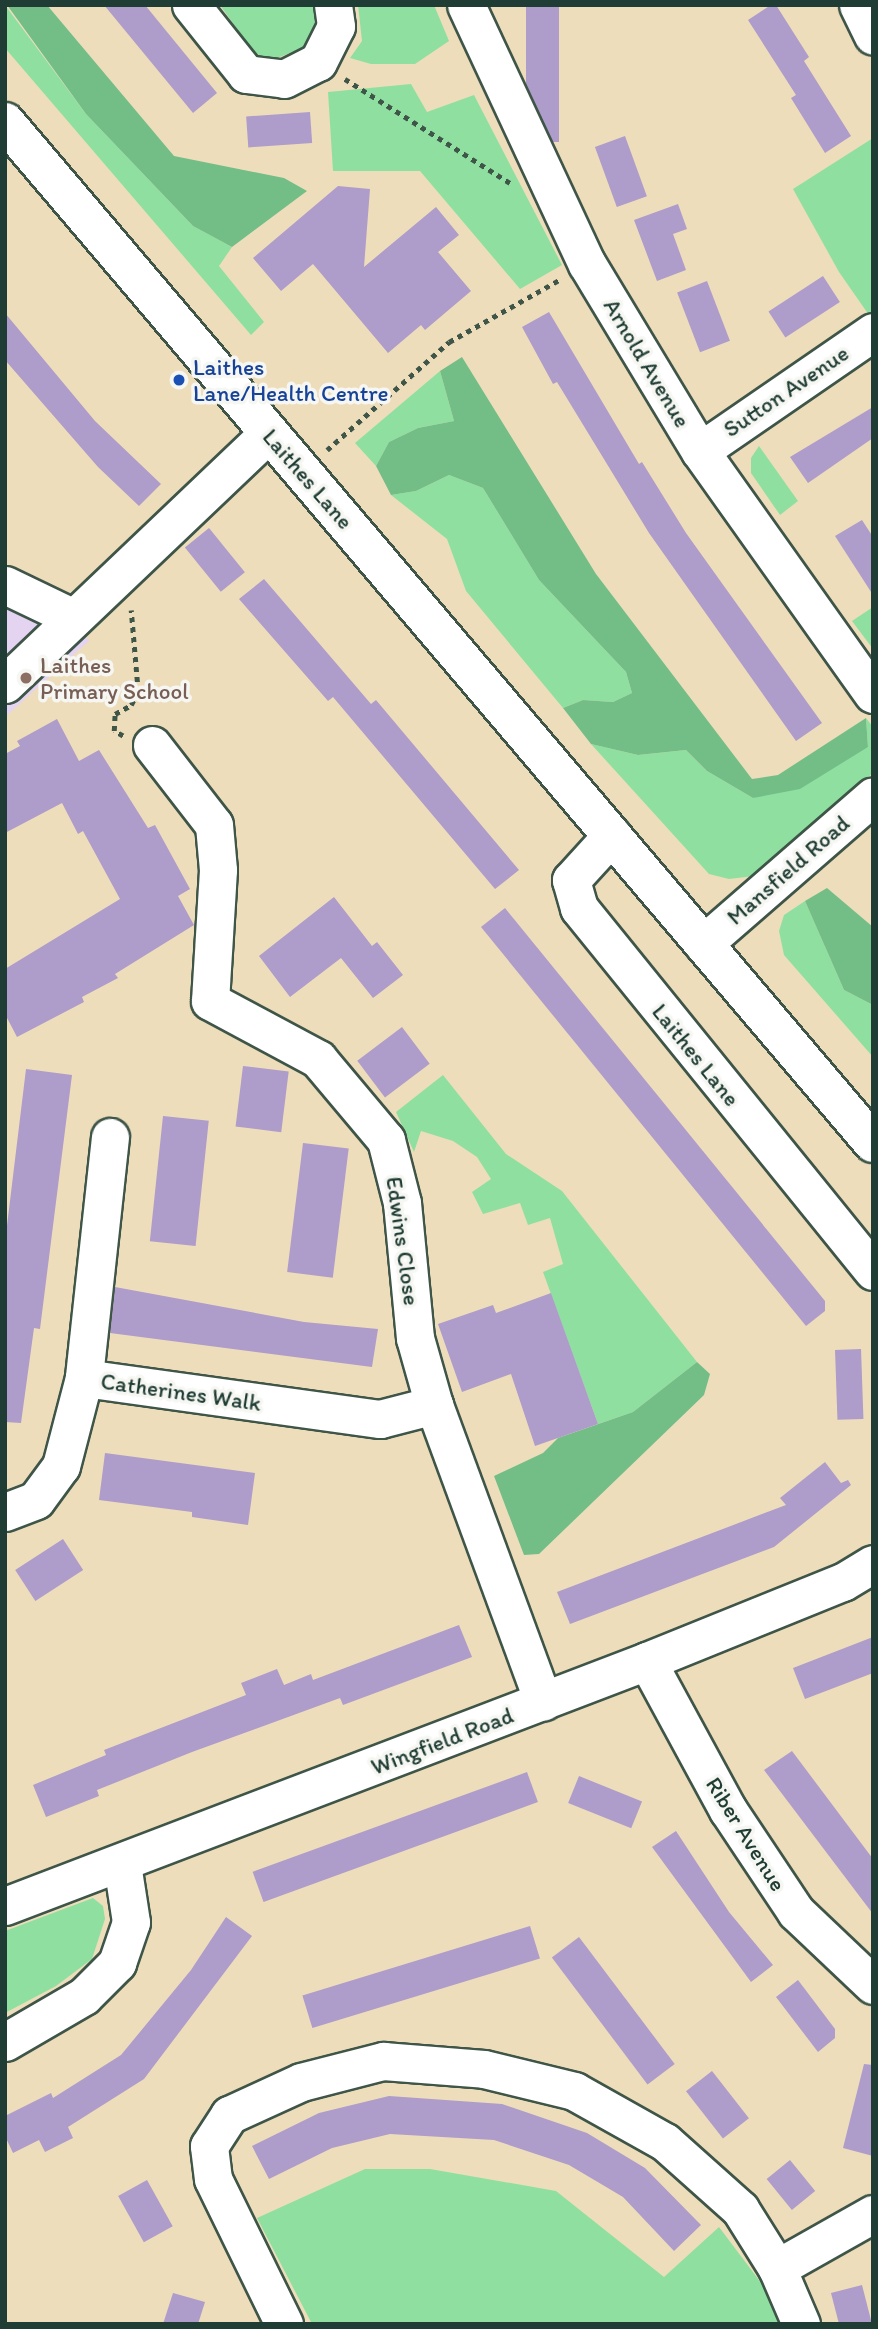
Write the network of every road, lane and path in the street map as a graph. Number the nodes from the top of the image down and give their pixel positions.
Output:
1 (191, 5) edge
2 (333, 5) edge
3 (466, 5) edge
4 (858, 5) edge
5 (873, 36) edge
6 (318, 62) junction
7 (5, 122) edge
8 (519, 189) dead end
9 (587, 264) junction
10 (873, 332) edge
11 (269, 433) junction
12 (700, 451) junction
13 (303, 472) junction
14 (127, 568) junction
15 (5, 585) edge
16 (74, 618) junction
17 (5, 684) edge
18 (873, 694) edge
19 (152, 746) joint
20 (873, 796) edge
21 (612, 835) junction
22 (704, 944) junction
23 (110, 1137) dead end
24 (873, 1143) edge
25 (873, 1271) edge
26 (84, 1378) junction
27 (434, 1405) junction
28 (5, 1512) edge
29 (873, 1564) edge
30 (647, 1661) junction
31 (543, 1702) junction
32 (122, 1864) junction
33 (5, 1906) edge
34 (873, 1985) edge
35 (5, 2042) edge
36 (873, 2214) edge
37 (778, 2268) junction
38 (284, 2324) edge
39 (801, 2324) edge

1 - 6 street
2 - 6 street
3 - 9 street, Arnold Avenue
4 - 5 street
6 - 8 path
7 - 11 main road, Laithes Lane
9 - 12 street, Arnold Avenue
9 - 13 path
10 - 12 street, Sutton Avenue
11 - 13 main road, Laithes Lane
11 - 14 street
12 - 18 street, Arnold Avenue
13 - 21 main road, Laithes Lane
14 - 16 street
14 - 19 path
15 - 16 street
16 - 17 street
19 - 27 street, Edwins Close
20 - 22 street, Mansfield Road
21 - 22 main road, Laithes Lane
21 - 25 street, Laithes Lane
22 - 24 main road, Laithes Lane
23 - 26 street, Catherines Walk
26 - 27 street, Catherines Walk
26 - 28 street
27 - 31 street, Edwins Close
29 - 30 street, Wingfield Road
30 - 31 street, Wingfield Road
30 - 34 street, Riber Avenue
31 - 32 street, Wingfield Road
32 - 33 street, Wingfield Road
32 - 35 street
36 - 37 street
37 - 38 street
37 - 39 street

